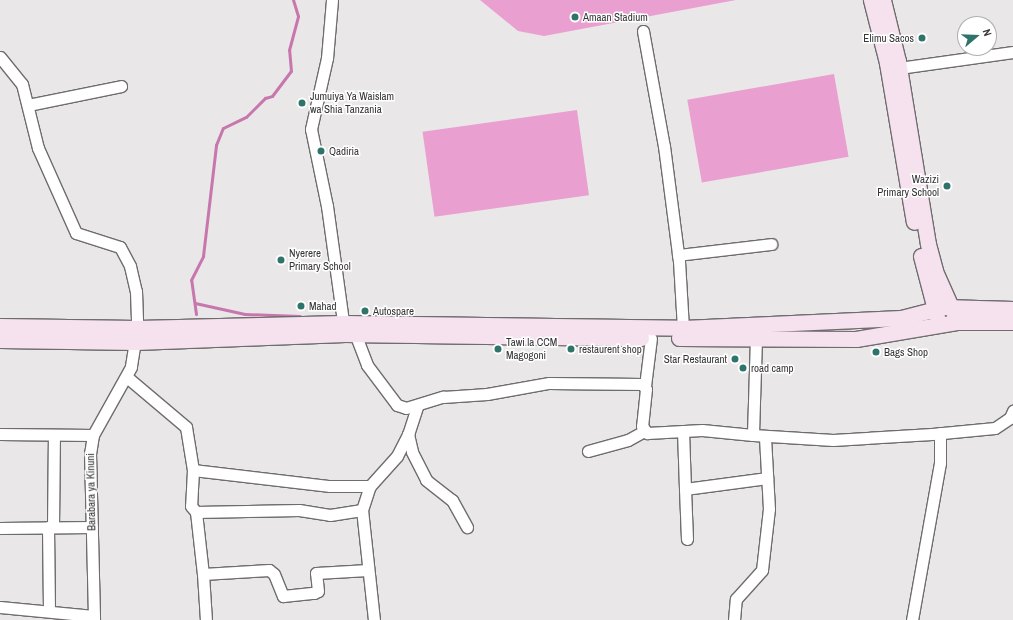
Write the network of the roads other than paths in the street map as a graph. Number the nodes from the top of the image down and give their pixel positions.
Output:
1 (332, 0) edge
2 (871, 0) edge
3 (883, 0) edge
4 (643, 31) dead end
5 (1013, 52) edge
6 (0, 57) edge
7 (899, 68) junction
8 (121, 86) dead end
9 (28, 105) junction
10 (771, 244) dead end
11 (678, 255) junction
12 (934, 308) junction
13 (955, 315) junction
14 (1013, 315) edge
15 (940, 324) junction
16 (0, 326) edge
17 (683, 328) junction
18 (348, 331) junction
19 (137, 335) junction
20 (651, 338) junction
21 (756, 338) junction
22 (0, 340) edge
23 (128, 378) junction
24 (645, 386) junction
25 (417, 407) junction
26 (1013, 412) edge
27 (644, 431) junction
28 (683, 432) junction
29 (940, 433) junction
30 (0, 434) edge
31 (408, 434) junction
32 (54, 435) junction
33 (93, 435) junction
34 (753, 435) junction
35 (765, 438) junction
36 (588, 451) dead end
37 (193, 470) junction
38 (767, 478) junction
39 (370, 486) junction
40 (685, 488) junction
41 (362, 510) junction
42 (196, 512) junction
43 (92, 526) junction
44 (51, 527) junction
45 (467, 527) dead end
46 (0, 528) edge
47 (687, 539) dead end
48 (368, 570) junction
49 (203, 574) junction
50 (0, 607) edge
51 (48, 611) junction
52 (94, 618) edge
53 (206, 620) edge
54 (374, 620) edge
55 (734, 620) edge
56 (912, 620) edge

1 - 18 street
2 - 12 main road
3 - 7 main road
4 - 11 street
5 - 7 street
6 - 9 street
7 - 13 main road
8 - 9 street
9 - 19 street
10 - 11 street
11 - 17 street
12 - 13 main road
12 - 15 main road
12 - 17 main road
13 - 14 main road
13 - 15 main road
15 - 21 main road
16 - 19 main road
17 - 18 main road
18 - 19 main road
18 - 20 main road
18 - 25 street
19 - 22 main road
19 - 23 street
20 - 21 main road
20 - 24 street
21 - 34 street
23 - 33 street
23 - 37 street
24 - 25 street
24 - 27 street
25 - 31 street
26 - 29 street
27 - 28 street
27 - 36 street
28 - 34 street
28 - 40 street
29 - 35 street
29 - 56 street
30 - 32 street
31 - 39 street
31 - 45 street
32 - 33 street
32 - 44 street
33 - 43 street, Barabara ya Kinuni
34 - 35 street
35 - 38 street
37 - 39 street
37 - 42 street
38 - 40 street
38 - 55 street
39 - 41 street
40 - 47 street
41 - 42 street
41 - 48 street
42 - 49 street
43 - 44 street
43 - 52 street, Barabara ya Kinuni
44 - 46 street
44 - 51 street
48 - 49 street
48 - 54 street
49 - 53 street
50 - 51 street
51 - 52 street

